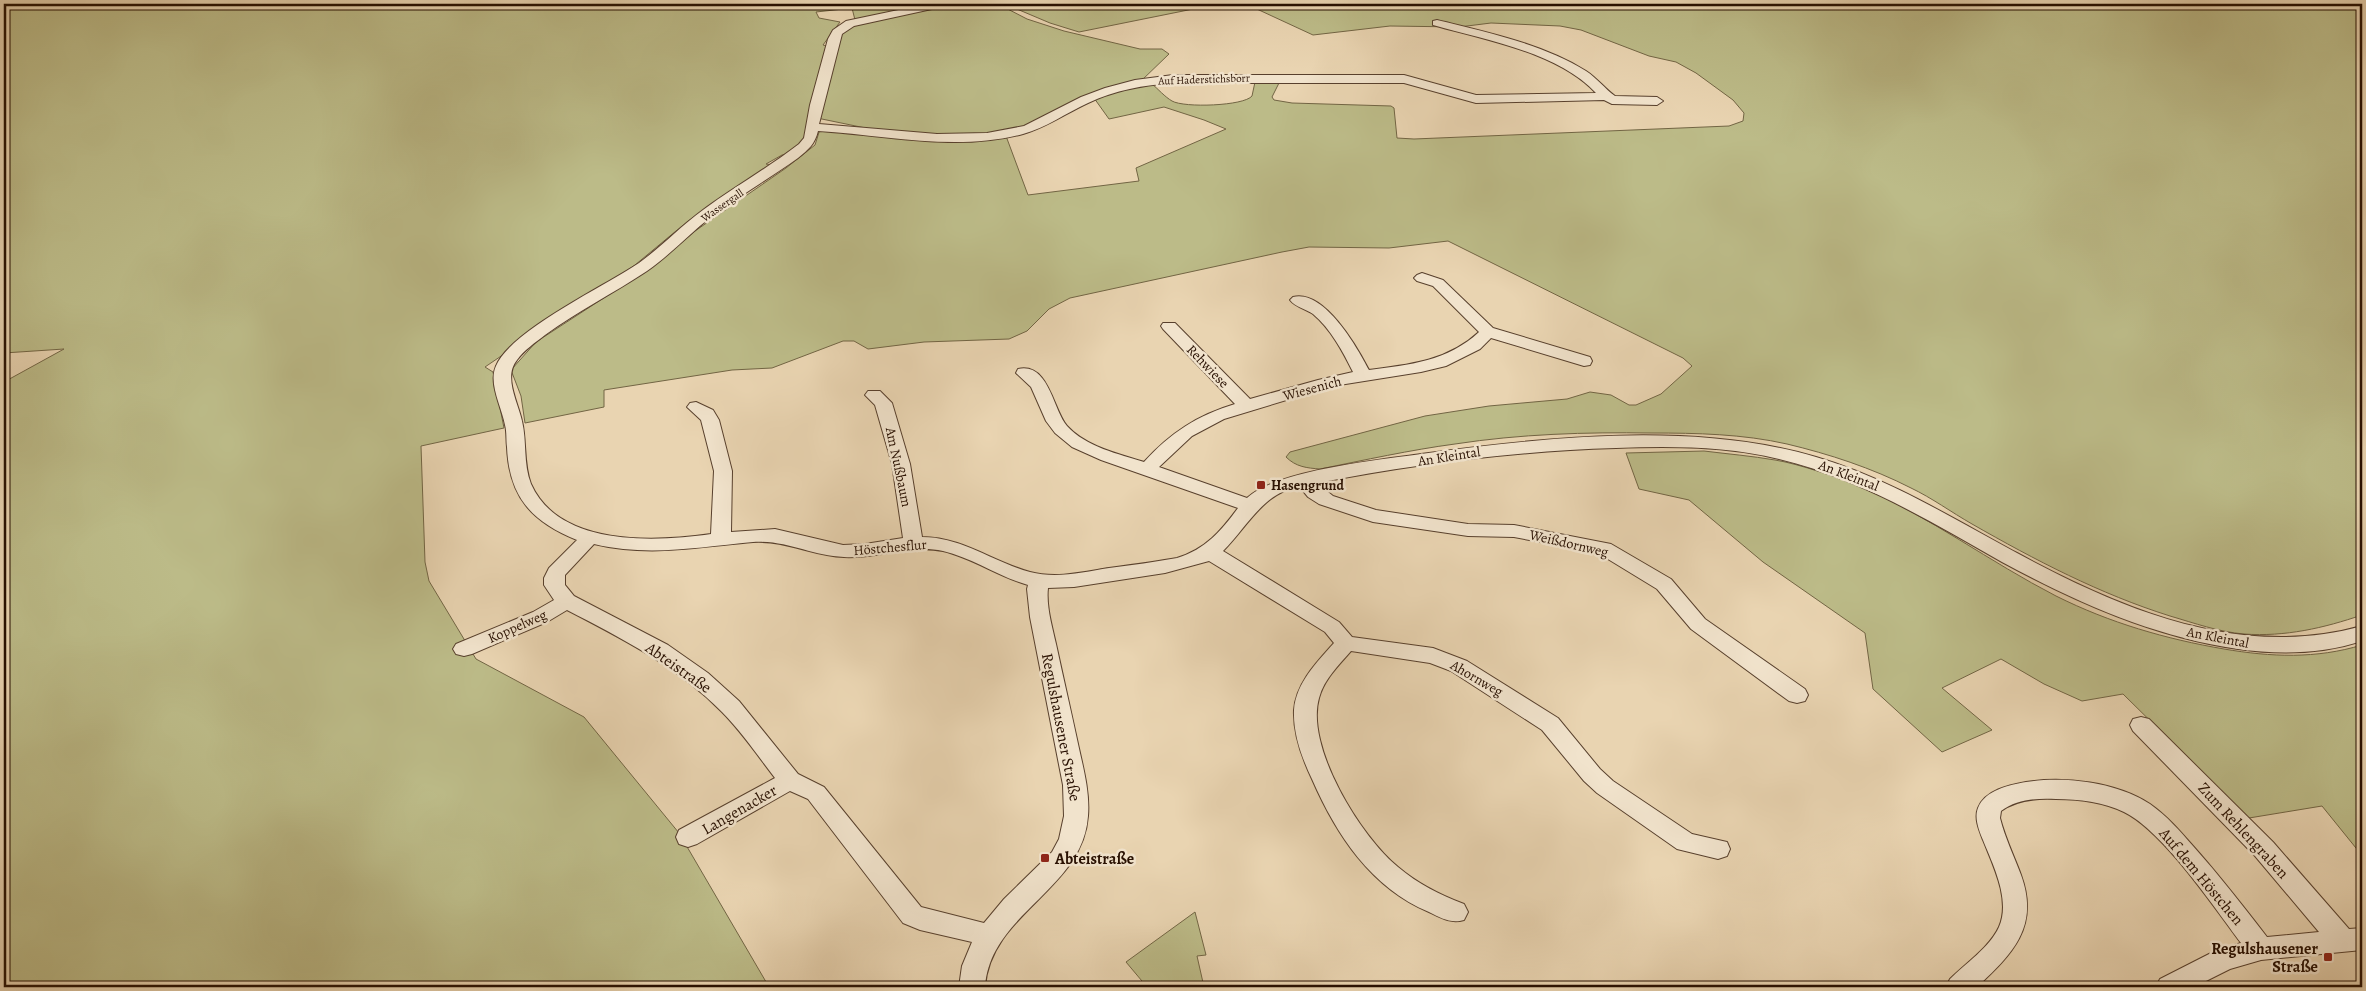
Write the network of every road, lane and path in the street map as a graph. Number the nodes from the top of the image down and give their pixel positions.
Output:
1 (942, 4) edge
2 (1438, 23) dead end
3 (1606, 96) junction
4 (1657, 101) dead end
5 (811, 127) junction
6 (1422, 278) dead end
7 (1298, 300) dead end
8 (1169, 326) dead end
9 (1488, 332) junction
10 (1584, 361) dead end
11 (1024, 373) dead end
12 (1363, 375) junction
13 (874, 395) dead end
14 (1247, 406) junction
15 (696, 407) dead end
16 (514, 423) joint
17 (1148, 469) junction
18 (1304, 480) junction
19 (1250, 506) junction
20 (590, 537) junction
21 (721, 539) junction
22 (913, 543) junction
23 (1211, 552) junction
24 (1040, 581) junction
25 (568, 601) junction
26 (2362, 633) edge
27 (1346, 643) junction
28 (464, 649) dead end
29 (1796, 695) dead end
30 (2141, 725) dead end
31 (790, 780) junction
32 (688, 838) dead end
33 (1718, 849) dead end
34 (1455, 912) dead end
35 (989, 935) junction
36 (2352, 940) edge
37 (2261, 949) junction
38 (972, 987) edge
39 (1959, 987) edge
40 (2170, 987) edge

1 - 5 street, Wassergall
2 - 3 street
3 - 4 street, Auf Haderstichsborr
3 - 5 street, Auf Haderstichsborr
5 - 16 street, Wassergall
6 - 9 street
7 - 12 street
8 - 14 street, Rehwiese
9 - 10 street
9 - 12 street, Wiesenich
11 - 17 street
12 - 14 street, Wiesenich
13 - 22 street, Am Nußbaum
14 - 17 street, Wiesenich
15 - 21 street
16 - 20 street, Höstchesflur
17 - 19 street
18 - 19 street, Höstchesflur
18 - 26 street, An Kleintal
18 - 29 street, Weißdornweg
19 - 23 street, Höstchesflur
20 - 21 street, Höstchesflur
20 - 25 street, Abteistraße
21 - 22 street, Höstchesflur
22 - 24 street, Höstchesflur
23 - 24 street, Höstchesflur
23 - 27 street
24 - 35 street, Regulshausener Straße
25 - 28 street, Koppelweg
25 - 31 street, Abteistraße
27 - 33 street, Ahornweg
27 - 34 street
30 - 36 street, Zum Rehlengraben
31 - 32 street, Langenacker
31 - 35 street, Abteistraße
35 - 38 street, Regulshausener Straße
36 - 37 street
37 - 39 street, Auf dem Höstchen
37 - 40 street

